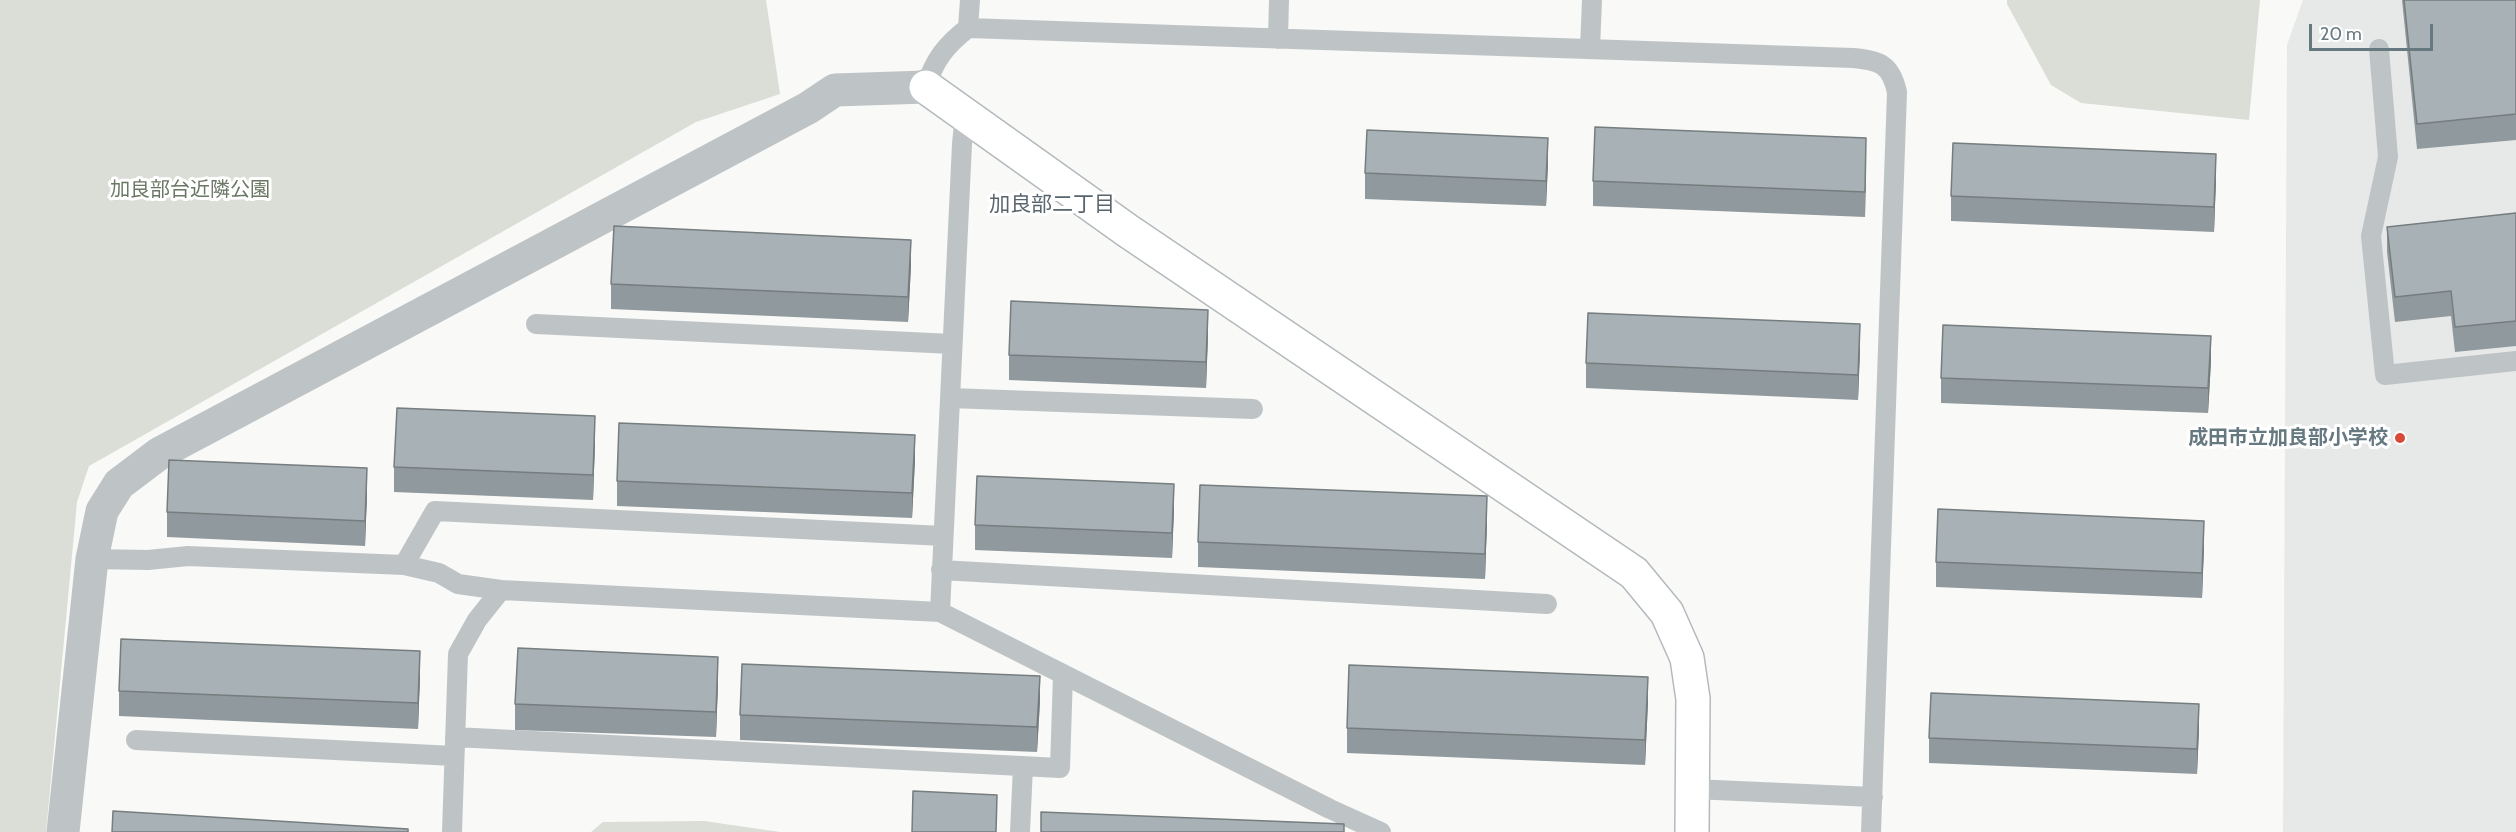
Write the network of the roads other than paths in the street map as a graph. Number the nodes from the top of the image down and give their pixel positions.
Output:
1 (970, 0) edge
2 (1279, 0) edge
3 (1592, 0) edge
4 (968, 28) junction
5 (1278, 39) junction
6 (2379, 49) dead end
7 (1590, 50) junction
8 (926, 87) junction
9 (966, 114) junction
10 (536, 324) dead end
11 (952, 344) junction
12 (2516, 361) edge
13 (950, 398) junction
14 (1253, 409) dead end
15 (943, 536) junction
16 (92, 559) junction
17 (404, 565) junction
18 (941, 570) junction
19 (501, 590) junction
20 (1547, 604) dead end
21 (940, 612) junction
22 (1063, 674) junction
23 (136, 740) dead end
24 (455, 747) junction
25 (1023, 766) junction
26 (1693, 789) junction
27 (1873, 797) junction
28 (63, 832) edge
29 (452, 832) edge
30 (1020, 832) edge
31 (1380, 832) edge
32 (1692, 832) edge
33 (1871, 832) edge

1 - 4 lane
2 - 5 lane
3 - 7 lane
4 - 5 lane
4 - 8 lane
5 - 7 lane
6 - 12 lane
7 - 27 lane
8 - 9 street
8 - 16 street
9 - 11 lane
9 - 26 street
10 - 11 lane
11 - 13 lane
13 - 14 lane
13 - 15 lane
15 - 17 lane
15 - 18 lane
16 - 17 lane
16 - 28 street
17 - 19 lane
18 - 20 lane
18 - 21 lane
19 - 21 lane
19 - 24 lane
21 - 22 lane
22 - 25 lane
22 - 31 lane
23 - 24 lane
24 - 25 lane
24 - 29 lane
25 - 30 lane
26 - 27 lane
26 - 32 street
27 - 33 lane

